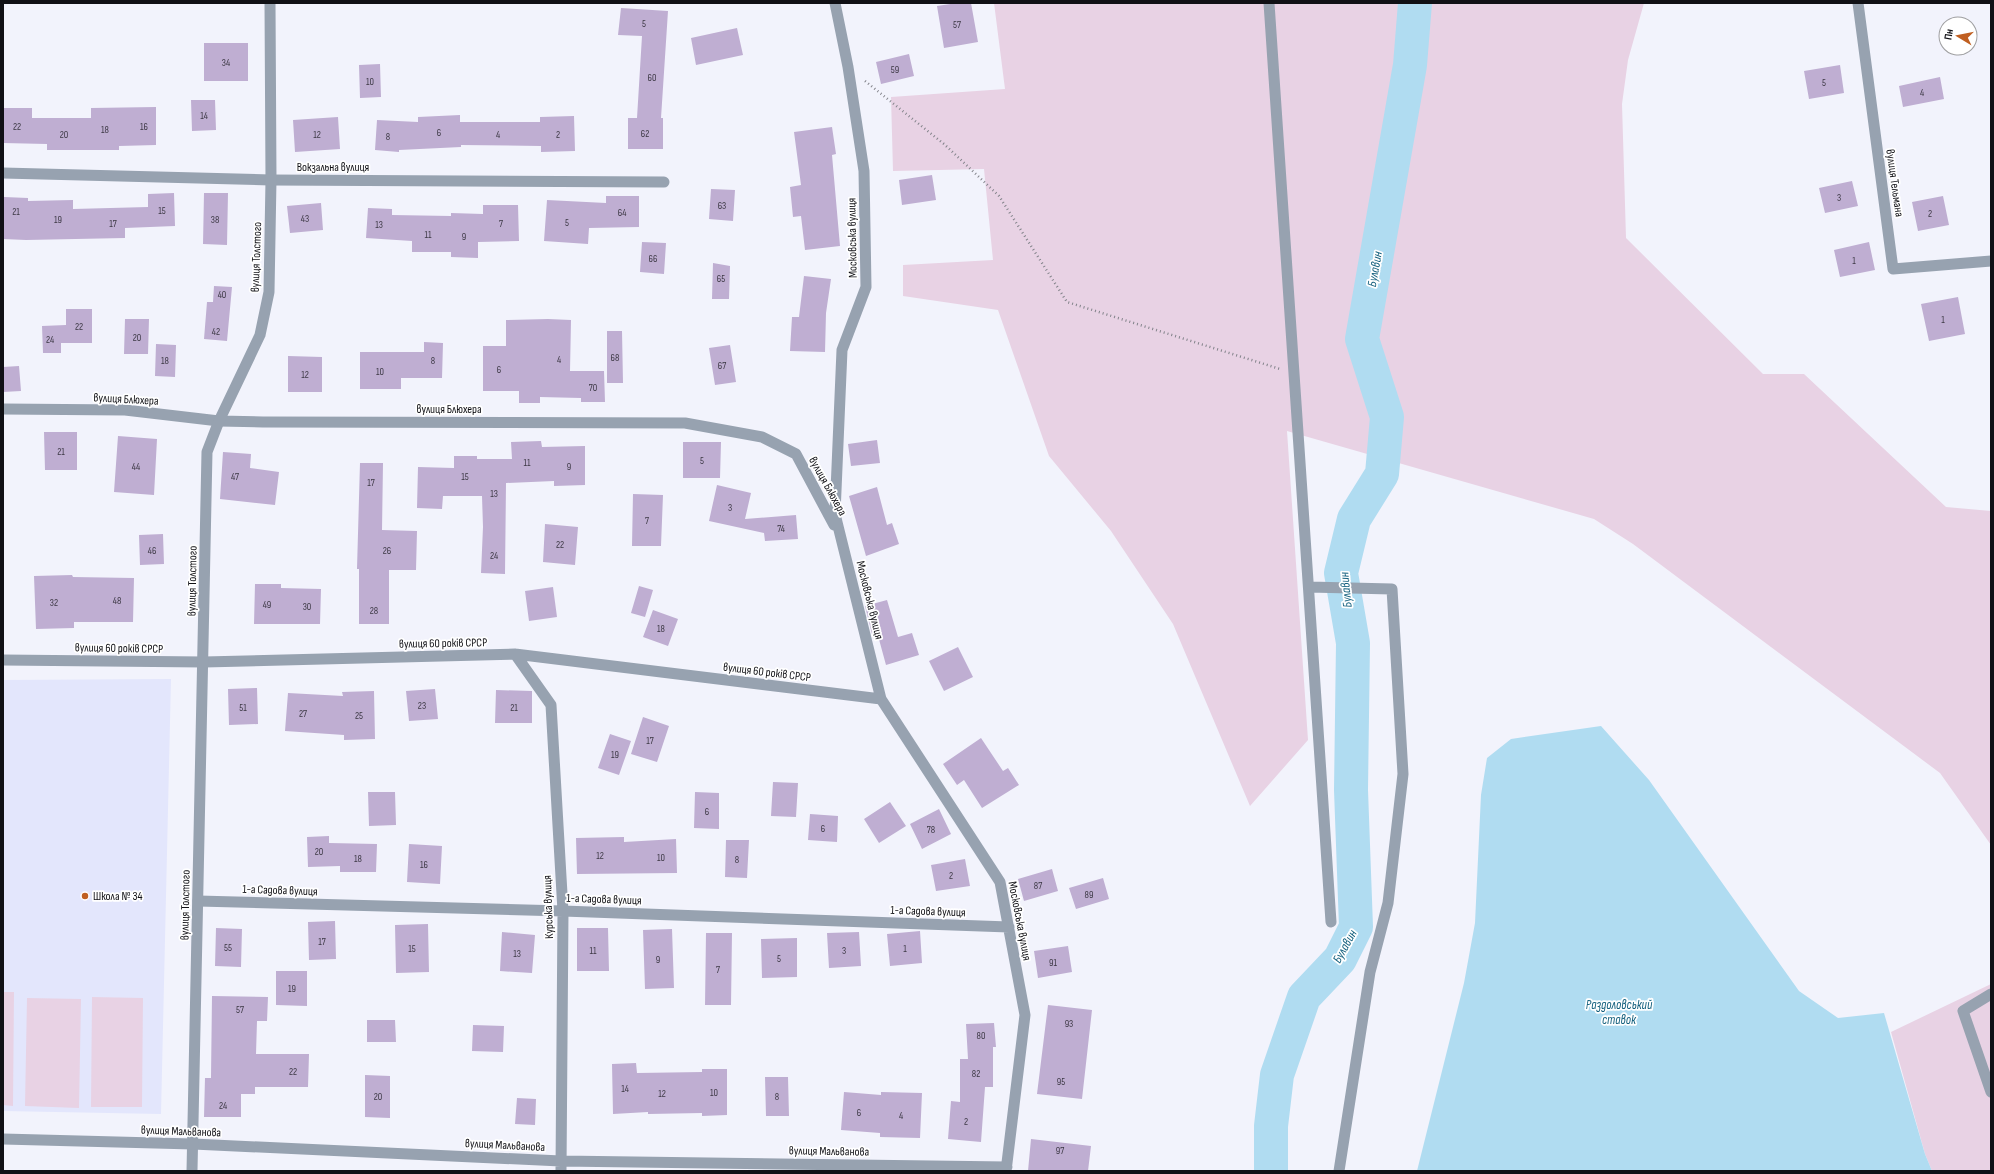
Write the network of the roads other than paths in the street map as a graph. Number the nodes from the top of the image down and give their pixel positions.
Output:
1 (270, 3) edge
2 (835, 3) edge
3 (1269, 3) edge
4 (1858, 3) edge
5 (3, 173) edge
6 (271, 180) junction
7 (664, 182) dead end
8 (1991, 261) edge
9 (3, 409) edge
10 (219, 421) junction
11 (841, 537) junction
12 (1309, 587) junction
13 (515, 654) junction
14 (3, 660) edge
15 (204, 662) junction
16 (881, 699) junction
17 (198, 901) junction
18 (562, 911) junction
19 (1331, 922) dead end
20 (1009, 927) junction
21 (1991, 994) edge
22 (1991, 1092) edge
23 (3, 1139) edge
24 (193, 1144) junction
25 (561, 1166) edge
26 (1006, 1169) edge
27 (192, 1171) edge
28 (1339, 1171) edge

1 - 6 street, вулиця Толстого
2 - 11 street, Московська вулиця
3 - 12 street
4 - 8 street, вулиця Тельмана
5 - 6 street, Вокзальна вулиця
6 - 7 street, Вокзальна вулиця
6 - 10 street, вулиця Толстого
9 - 10 street, вулиця Блюхера
10 - 11 street, вулиця Блюхера
10 - 15 street, вулиця Толстого
11 - 16 street, Московська вулиця
12 - 19 street
12 - 28 street
13 - 15 street, вулиця 60 років СРСР
13 - 16 street, вулиця 60 років СРСР
13 - 18 street, Курська вулиця
14 - 15 street, вулиця 60 років СРСР
15 - 17 street, вулиця Толстого
16 - 20 street, Московська вулиця
17 - 18 street, 1-а Садова вулиця
17 - 24 street, вулиця Толстого
18 - 20 street, 1-а Садова вулиця
18 - 25 street, Курська вулиця
20 - 26 street, Московська вулиця
21 - 22 street
23 - 24 street, вулиця Мальванова
24 - 25 street, вулиця Мальванова
24 - 27 street, вулиця Толстого
25 - 26 street, вулиця Мальванова

